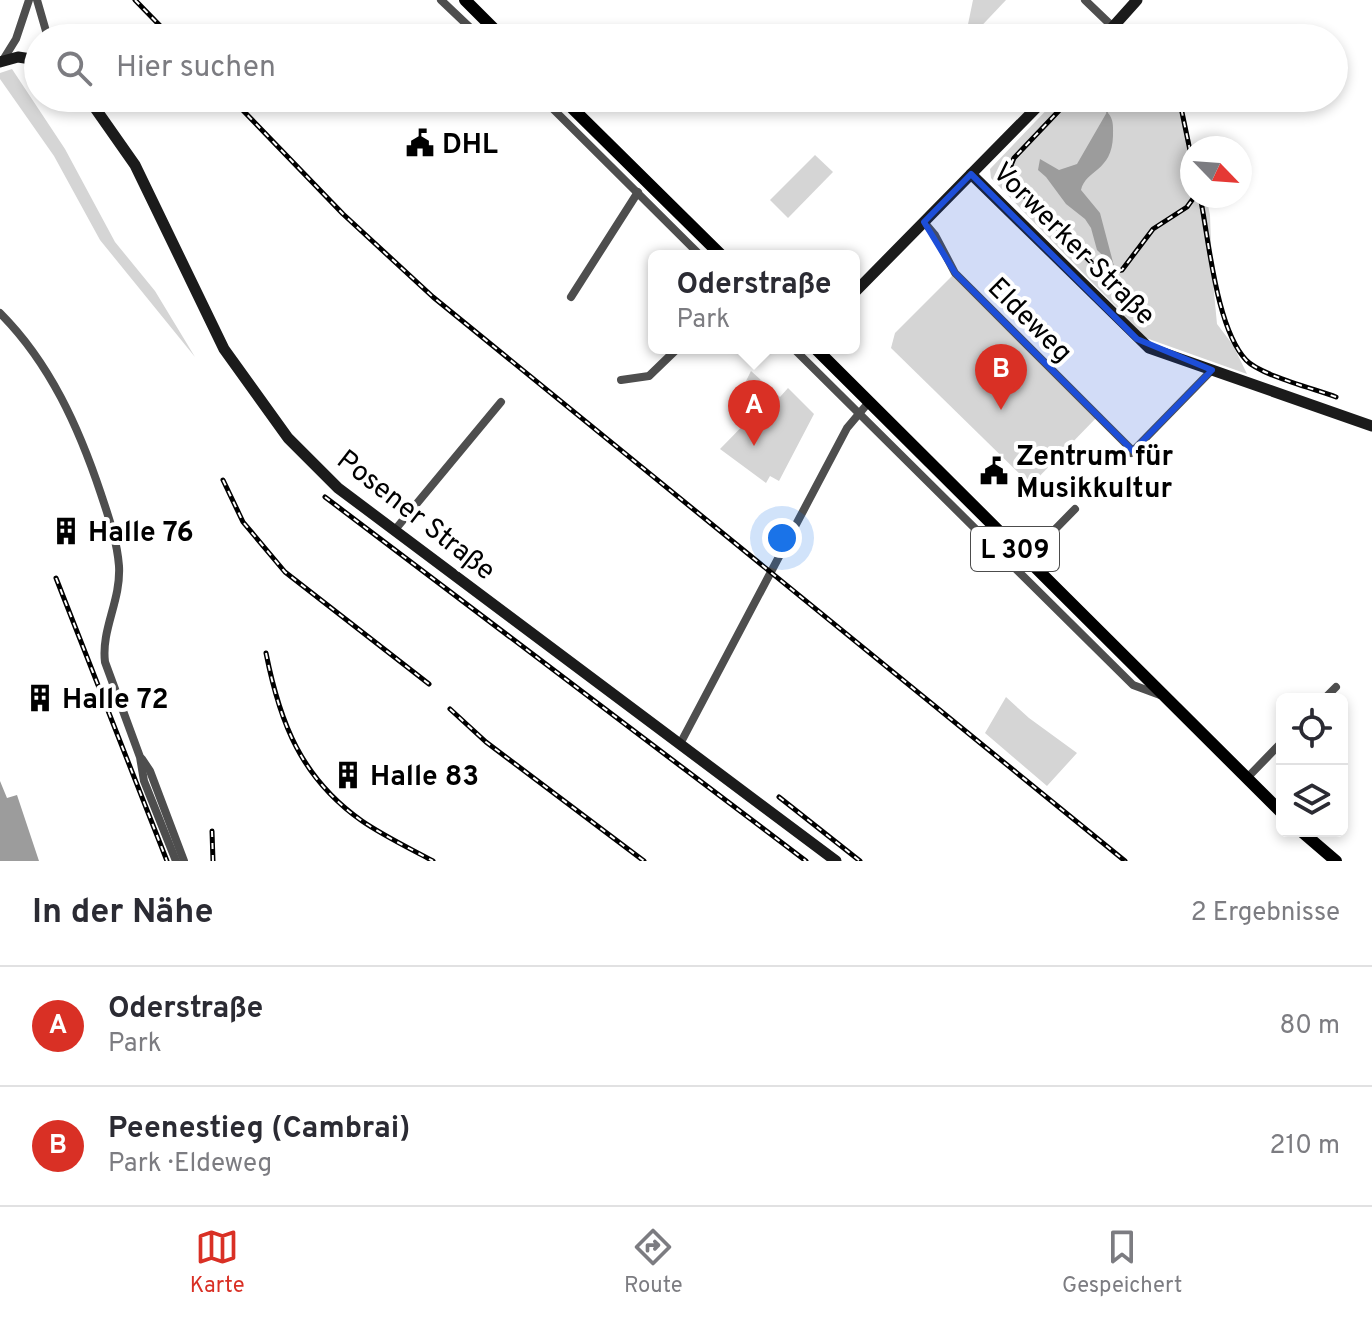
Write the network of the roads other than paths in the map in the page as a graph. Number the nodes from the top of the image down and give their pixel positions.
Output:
1 (29, 0) edge
2 (37, 0) edge
3 (441, 0) edge
4 (465, 0) edge
5 (1085, 0) edge
6 (1137, 0) edge
7 (44, 24) edge
8 (466, 24) edge
9 (489, 24) edge
10 (1110, 24) edge
11 (1116, 24) edge
12 (24, 58) edge
13 (1, 61) edge
14 (98, 112) edge
15 (556, 112) edge
16 (576, 112) edge
17 (1032, 112) edge
18 (971, 174) junction
19 (638, 192) junction
20 (924, 222) junction
21 (695, 250) edge
22 (716, 250) edge
23 (860, 287) edge
24 (571, 297) dead end
25 (0, 313) edge
26 (672, 354) edge
27 (799, 354) edge
28 (821, 354) edge
29 (1212, 370) junction
30 (621, 380) dead end
31 (501, 402) dead end
32 (869, 402) junction
33 (858, 412) junction
34 (1372, 426) edge
35 (1075, 509) dead end
36 (394, 531) junction
37 (1026, 559) junction
38 (1336, 687) dead end
39 (1330, 693) edge
40 (1162, 696) junction
41 (680, 744) junction
42 (1276, 748) edge
43 (140, 757) junction
44 (1246, 779) junction
45 (1276, 807) edge
46 (1308, 837) edge
47 (176, 861) edge
48 (184, 861) edge
49 (836, 861) edge
50 (1336, 861) edge

1 - 13 street
2 - 7 street
3 - 8 street
4 - 9 main road
5 - 10 street
6 - 11 street
12 - 13 street
14 - 36 street, Posener Straße
15 - 19 street
16 - 22 main road
17 - 18 street
18 - 20 street
18 - 29 street, Vorwerker Straße
19 - 21 street
19 - 24 street
20 - 23 street
20 - 29 street, Eldeweg
25 - 43 street
26 - 30 street
27 - 33 street
28 - 32 main road, L 309
29 - 34 street, Vorwerker Straße
31 - 36 street
32 - 33 street
32 - 37 main road, L 309
33 - 40 street
33 - 41 street
35 - 37 street
36 - 41 street, Posener Straße
37 - 40 main road, L 309
38 - 39 street
40 - 44 main road, L 309
41 - 49 street, Posener Straße
42 - 44 street
43 - 47 street
43 - 48 street
44 - 45 main road, L 309
46 - 50 main road

